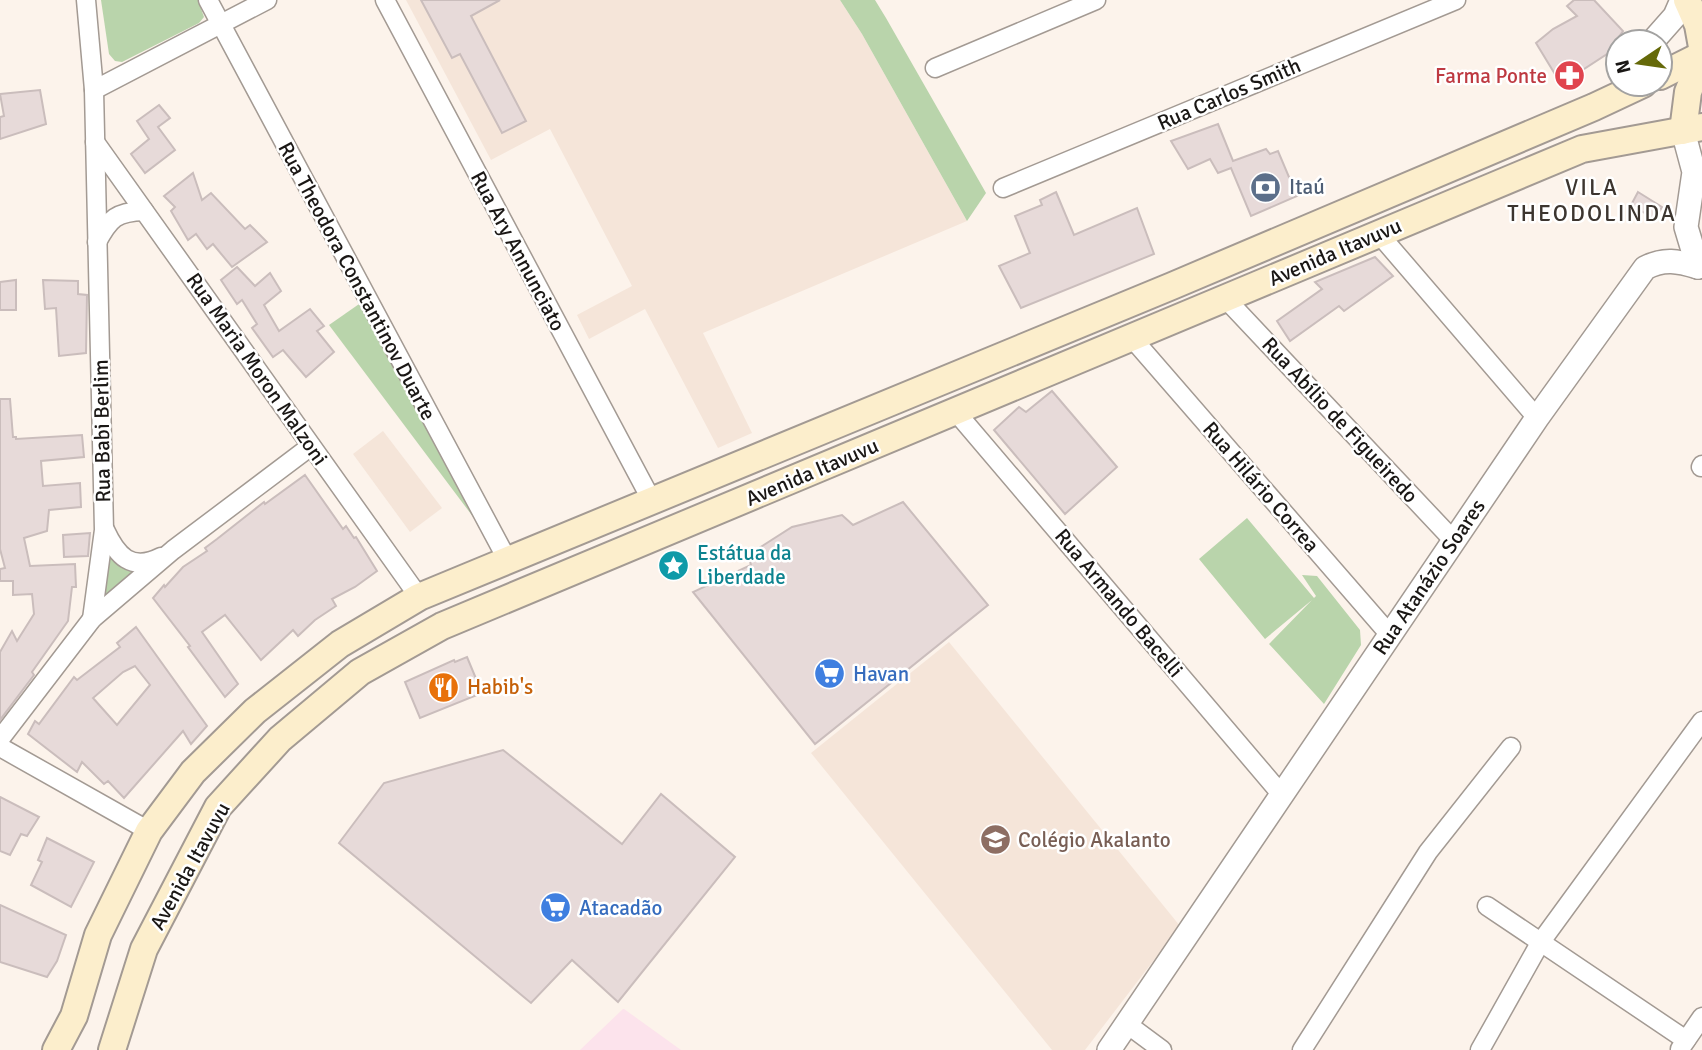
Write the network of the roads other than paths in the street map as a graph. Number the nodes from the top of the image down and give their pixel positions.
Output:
1 (86, 0) edge
2 (208, 0) edge
3 (267, 0) edge
4 (385, 0) edge
5 (1096, 0) edge
6 (1456, 0) edge
7 (1685, 0) edge
8 (221, 25) junction
9 (1664, 28) edge
10 (1701, 31) edge
11 (1702, 56) edge
12 (934, 68) dead end
13 (1674, 69) edge
14 (94, 90) junction
15 (1604, 96) edge
16 (1613, 98) edge
17 (1594, 107) junction
18 (1693, 129) edge
19 (95, 142) junction
20 (1003, 188) dead end
21 (145, 211) junction
22 (1379, 234) junction
23 (97, 242) junction
24 (1700, 271) edge
25 (1172, 286) junction
26 (1226, 298) junction
27 (1132, 338) junction
28 (956, 412) junction
29 (1537, 418) junction
30 (311, 446) junction
31 (652, 501) junction
32 (104, 530) junction
33 (1454, 541) junction
34 (633, 546) junction
35 (173, 550) junction
36 (508, 561) junction
37 (419, 597) junction
38 (92, 619) junction
39 (454, 621) junction
40 (1390, 635) junction
41 (1702, 721) edge
42 (0, 739) edge
43 (0, 747) edge
44 (1511, 747) dead end
45 (1282, 795) junction
46 (149, 831) junction
47 (1488, 906) dead end
48 (1540, 943) junction
49 (1702, 1017) edge
50 (1127, 1024) junction
51 (1683, 1045) edge
52 (56, 1050) edge
53 (112, 1050) edge
54 (1109, 1050) edge
55 (1162, 1050) edge
56 (1302, 1050) edge
57 (1480, 1050) edge

1 - 14 street, Rua Babi Berlim
2 - 8 street, Rua Theodora Constantinov Duarte
3 - 8 street
4 - 31 street, Rua Ary Annunciato
5 - 12 street
6 - 20 street, Rua Carlos Smith
7 - 9 street
7 - 10 main road
8 - 14 street
8 - 36 street, Rua Theodora Constantinov Duarte
11 - 13 main road
11 - 18 main road
14 - 19 street, Rua Babi Berlim
15 - 17 street, Avenida Itavuvu
16 - 17 main road, Avenida Itavuvu
17 - 25 main road, Avenida Itavuvu
18 - 22 main road, Avenida Itavuvu
18 - 24 street, Rua Atanázio Soares
19 - 21 street, Rua Maria Moron Malzoni
19 - 23 street, Rua Babi Berlim
21 - 23 street
21 - 30 street, Rua Maria Moron Malzoni
22 - 26 main road, Avenida Itavuvu
22 - 29 street
23 - 32 street, Rua Babi Berlim
24 - 29 street, Rua Atanázio Soares
25 - 27 main road
25 - 31 main road, Avenida Itavuvu
26 - 27 main road, Avenida Itavuvu
26 - 33 street, Rua Abílio de Figueiredo
27 - 28 main road, Avenida Itavuvu
27 - 40 street, Rua Hilário Correa
28 - 34 main road, Avenida Itavuvu
28 - 45 street, Rua Armando Bacelli
29 - 33 street, Rua Atanázio Soares
30 - 35 street
30 - 37 street, Rua Maria Moron Malzoni
31 - 34 main road
31 - 36 main road, Avenida Itavuvu
32 - 35 street
32 - 38 street, Rua Babi Berlim
33 - 40 street, Rua Atanázio Soares
34 - 39 main road, Avenida Itavuvu
35 - 38 street
36 - 37 main road, Avenida Itavuvu
37 - 39 main road
37 - 46 main road, Avenida Itavuvu
38 - 42 street
39 - 53 main road, Avenida Itavuvu
40 - 45 street, Rua Atanázio Soares
41 - 48 street
43 - 46 street
44 - 56 street
45 - 50 street, Rua Atanázio Soares
46 - 52 main road, Avenida Itavuvu
47 - 48 street
48 - 51 street
48 - 57 street
49 - 51 street
50 - 54 street, Rua Atanázio Soares
50 - 55 street

